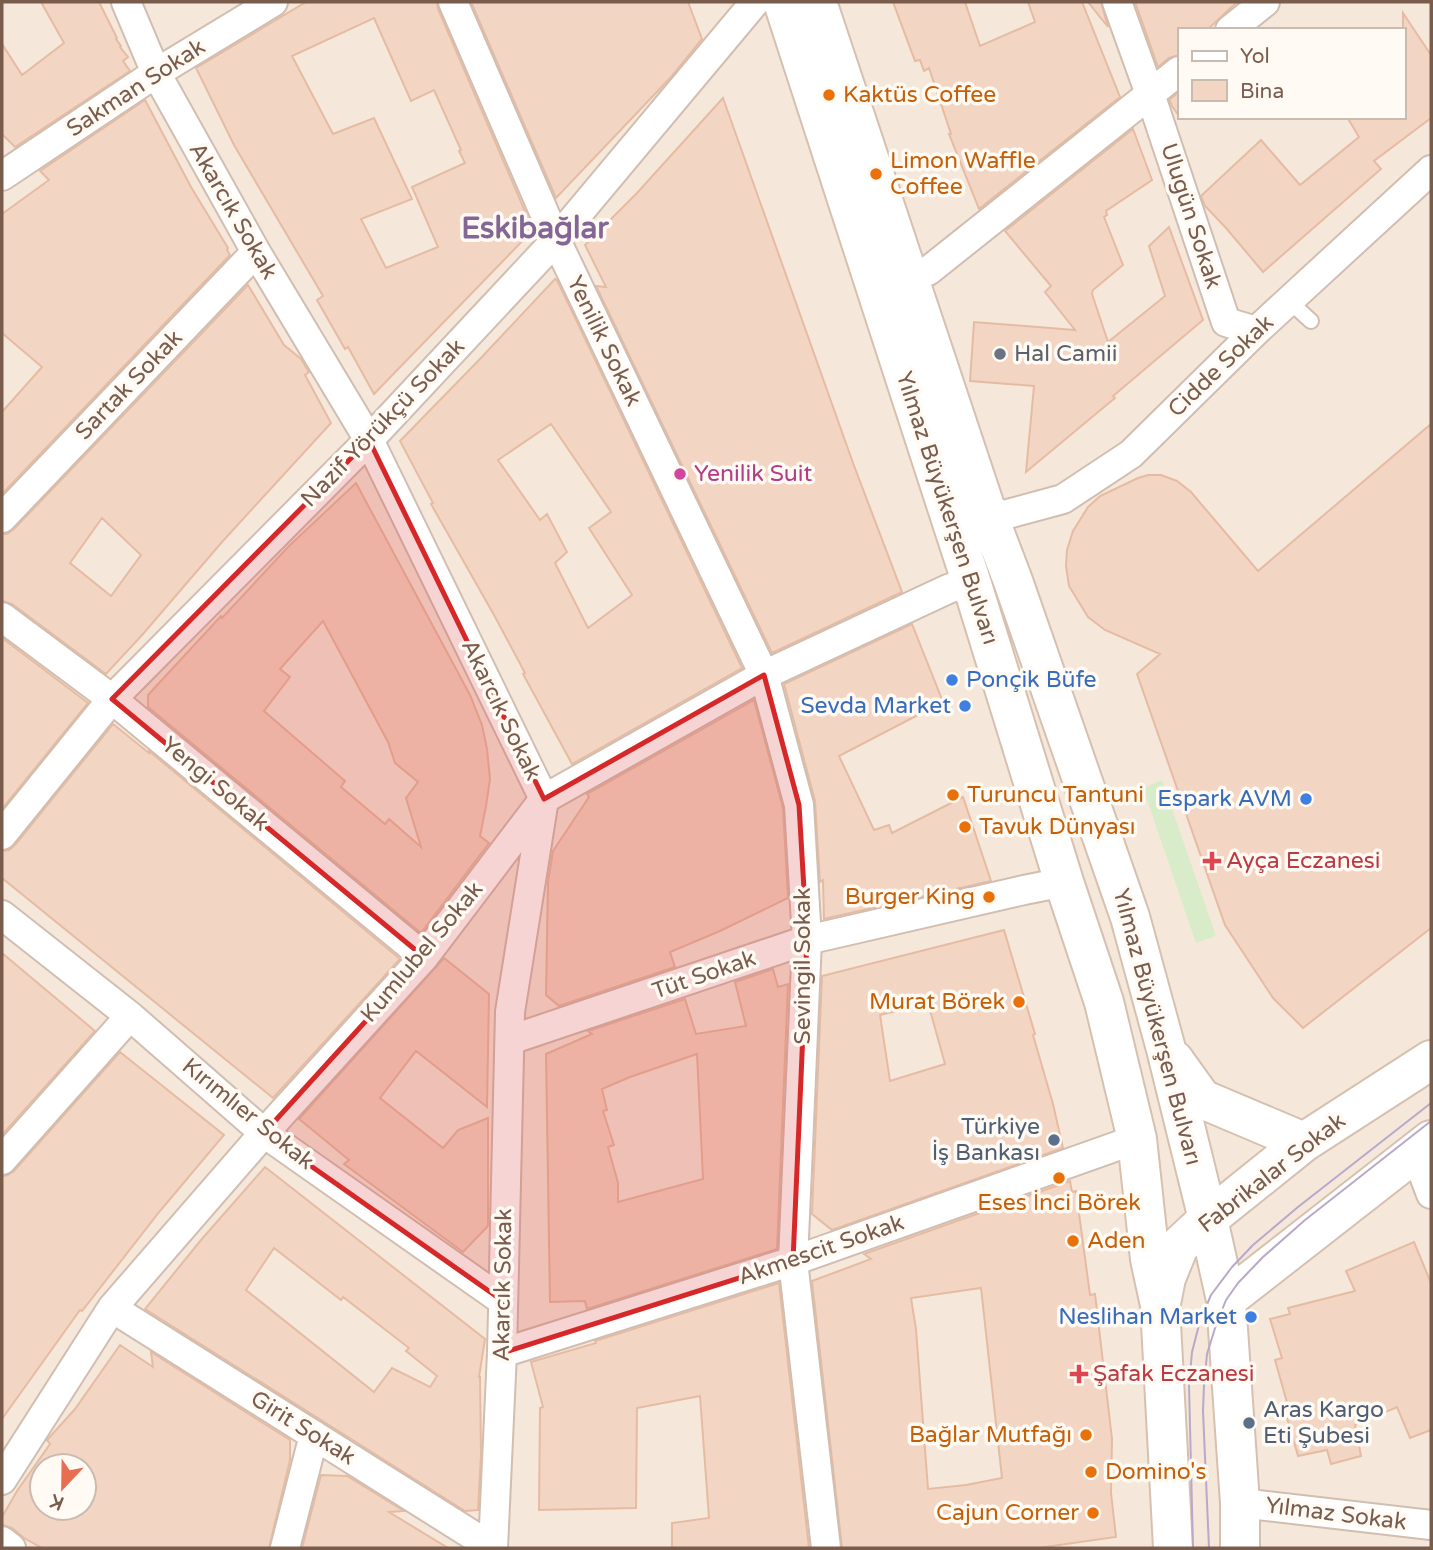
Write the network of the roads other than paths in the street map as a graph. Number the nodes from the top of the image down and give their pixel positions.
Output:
1 (126, 2) edge
2 (272, 2) edge
3 (453, 2) edge
4 (755, 2) edge
5 (783, 2) edge
6 (817, 2) edge
7 (1117, 2) edge
8 (1265, 2) edge
9 (1232, 28) edge
10 (156, 72) junction
11 (1178, 72) edge
12 (1150, 94) junction
13 (1431, 170) edge
14 (2, 176) edge
15 (556, 240) junction
16 (256, 253) junction
17 (928, 271) dead end
18 (1290, 300) junction
19 (1311, 321) dead end
20 (1256, 331) junction
21 (369, 440) junction
22 (986, 510) junction
23 (2, 517) edge
24 (971, 581) junction
25 (2, 617) edge
26 (764, 675) junction
27 (112, 699) junction
28 (544, 799) junction
29 (2, 835) edge
30 (1065, 882) junction
31 (2, 915) edge
32 (807, 940) junction
33 (424, 957) junction
34 (130, 1016) junction
35 (510, 1040) junction
36 (1166, 1049) junction
37 (1431, 1060) edge
38 (264, 1133) junction
39 (1137, 1139) junction
40 (1304, 1142) junction
41 (1423, 1146) edge
42 (2, 1160) edge
43 (1431, 1194) edge
44 (1208, 1219) junction
45 (793, 1261) junction
46 (1158, 1281) junction
47 (1226, 1300) junction
48 (503, 1301) junction
49 (113, 1308) junction
50 (502, 1353) junction
51 (314, 1435) junction
52 (2, 1480) edge
53 (1240, 1503) junction
54 (1431, 1525) edge
55 (2, 1541) edge
56 (11, 1548) edge
57 (285, 1548) edge
58 (493, 1548) edge
59 (825, 1548) edge
60 (1171, 1548) edge
61 (1240, 1548) edge

1 - 10 street, Akarcık Sokak
2 - 10 street, Sakman Sokak
3 - 15 street, Yenilik Sokak
4 - 15 street, Nazif Yörükçü Sokak
5 - 24 main road, Yılmaz Büyükerşen Bulvarı
6 - 22 main road, Yılmaz Büyükerşen Bulvarı
7 - 12 street, Ulugün Sokak
8 - 9 street
10 - 14 street, Sakman Sokak
10 - 16 street, Akarcık Sokak
11 - 12 street
12 - 17 street
12 - 20 street, Ulugün Sokak
13 - 18 street, Cidde Sokak
15 - 21 street, Nazif Yörükçü Sokak
15 - 26 street, Yenilik Sokak
16 - 21 street, Akarcık Sokak
16 - 23 street, Sartak Sokak
18 - 19 lane
18 - 20 street, Cidde Sokak
20 - 22 street, Cidde Sokak
21 - 27 street, Nazif Yörükçü Sokak
21 - 28 street, Akarcık Sokak
22 - 36 main road, Yılmaz Büyükerşen Bulvarı
24 - 26 street, Kumlubel Sokak
24 - 30 main road, Yılmaz Büyükerşen Bulvarı
25 - 27 street, Yengi Sokak
26 - 28 street, Kumlubel Sokak
26 - 32 street, Sevingil Sokak
27 - 29 street, Nazif Yörükçü Sokak
27 - 33 street, Yengi Sokak
28 - 33 street, Kumlubel Sokak
28 - 35 street, Akarcık Sokak
30 - 32 street, Tüt Sokak
30 - 39 main road, Yılmaz Büyükerşen Bulvarı
31 - 34 street, Kırımlıer Sokak
32 - 35 street, Tüt Sokak
32 - 45 street, Sevingil Sokak
33 - 38 street, Kumlubel Sokak
34 - 38 street, Kırımlıer Sokak
34 - 42 street
35 - 48 street, Akarcık Sokak
36 - 40 main road
36 - 44 main road, Yılmaz Büyükerşen Bulvarı
37 - 40 main road, Fabrikalar Sokak
38 - 48 street, Kırımlıer Sokak
38 - 49 street, Kumlubel Sokak
39 - 45 street, Akmescit Sokak
39 - 46 main road, Yılmaz Büyükerşen Bulvarı
40 - 44 main road, Fabrikalar Sokak
41 - 43 street
41 - 47 main road
44 - 46 main road, Fabrikalar Sokak
44 - 47 main road, Yılmaz Büyükerşen Bulvarı
45 - 50 street, Akmescit Sokak
45 - 59 street, Sevingil Sokak
46 - 47 main road
46 - 60 main road, Yılmaz Büyükerşen Bulvarı
47 - 53 main road, Yılmaz Büyükerşen Bulvarı
48 - 50 street, Akarcık Sokak
49 - 51 street, Girit Sokak
49 - 52 street, Kumlubel Sokak
50 - 58 street, Akarcık Sokak
51 - 57 street
51 - 58 street, Girit Sokak
53 - 54 street, Yılmaz Sokak
53 - 61 main road, Yılmaz Büyükerşen Bulvarı
55 - 56 street

